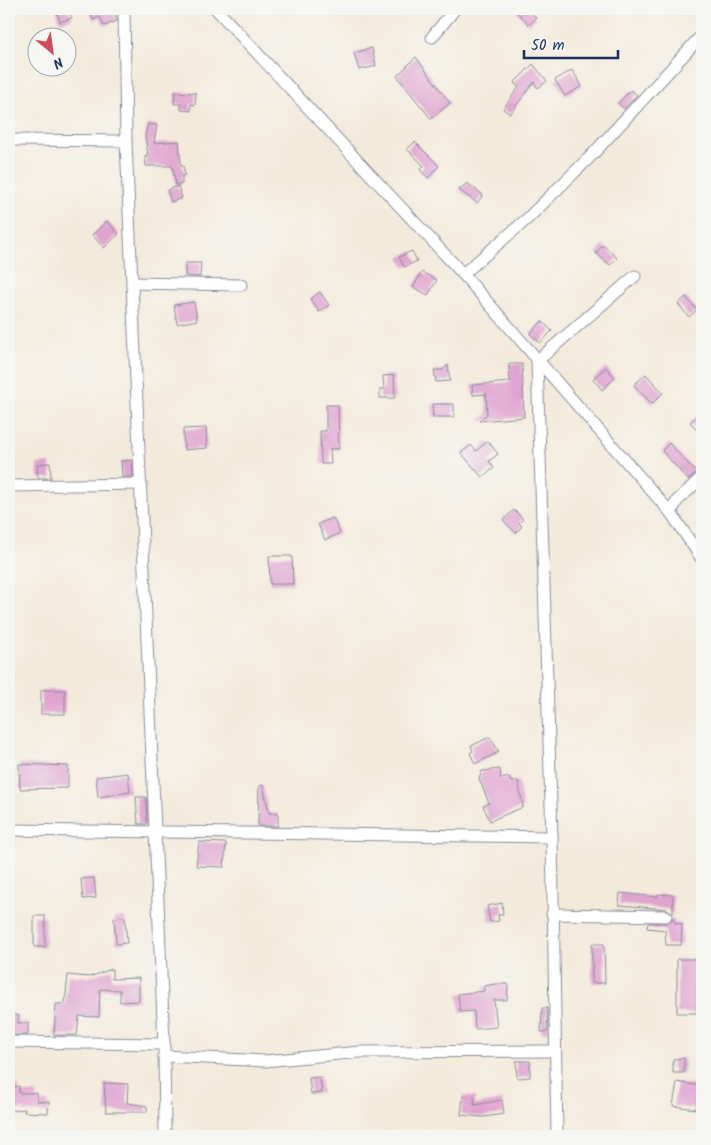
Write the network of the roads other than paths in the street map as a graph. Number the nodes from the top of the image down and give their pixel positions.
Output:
1 (124, 9) edge
2 (216, 9) edge
3 (455, 9) edge
4 (702, 35) edge
5 (432, 37) dead end
6 (9, 140) edge
7 (126, 141) junction
8 (463, 274) junction
9 (635, 276) dead end
10 (132, 284) junction
11 (241, 285) dead end
12 (537, 361) junction
13 (702, 477) edge
14 (141, 484) junction
15 (9, 486) edge
16 (671, 513) junction
17 (702, 559) edge
18 (9, 830) edge
19 (156, 833) junction
20 (552, 837) junction
21 (552, 914) junction
22 (666, 916) dead end
23 (9, 1042) edge
24 (164, 1044) junction
25 (555, 1051) junction
26 (164, 1056) junction
27 (165, 1136) edge
28 (557, 1136) edge

1 - 7 street
2 - 8 street
3 - 5 street
4 - 8 street
6 - 7 street
7 - 10 street
8 - 12 street
9 - 12 street
10 - 11 street
10 - 14 street
12 - 16 street
12 - 20 street
13 - 16 street
14 - 15 street
14 - 19 street
16 - 17 street
18 - 19 street
19 - 20 street
19 - 24 street
20 - 21 street
21 - 22 street
21 - 25 street
23 - 24 street
24 - 26 street
25 - 26 street
25 - 28 street
26 - 27 street

